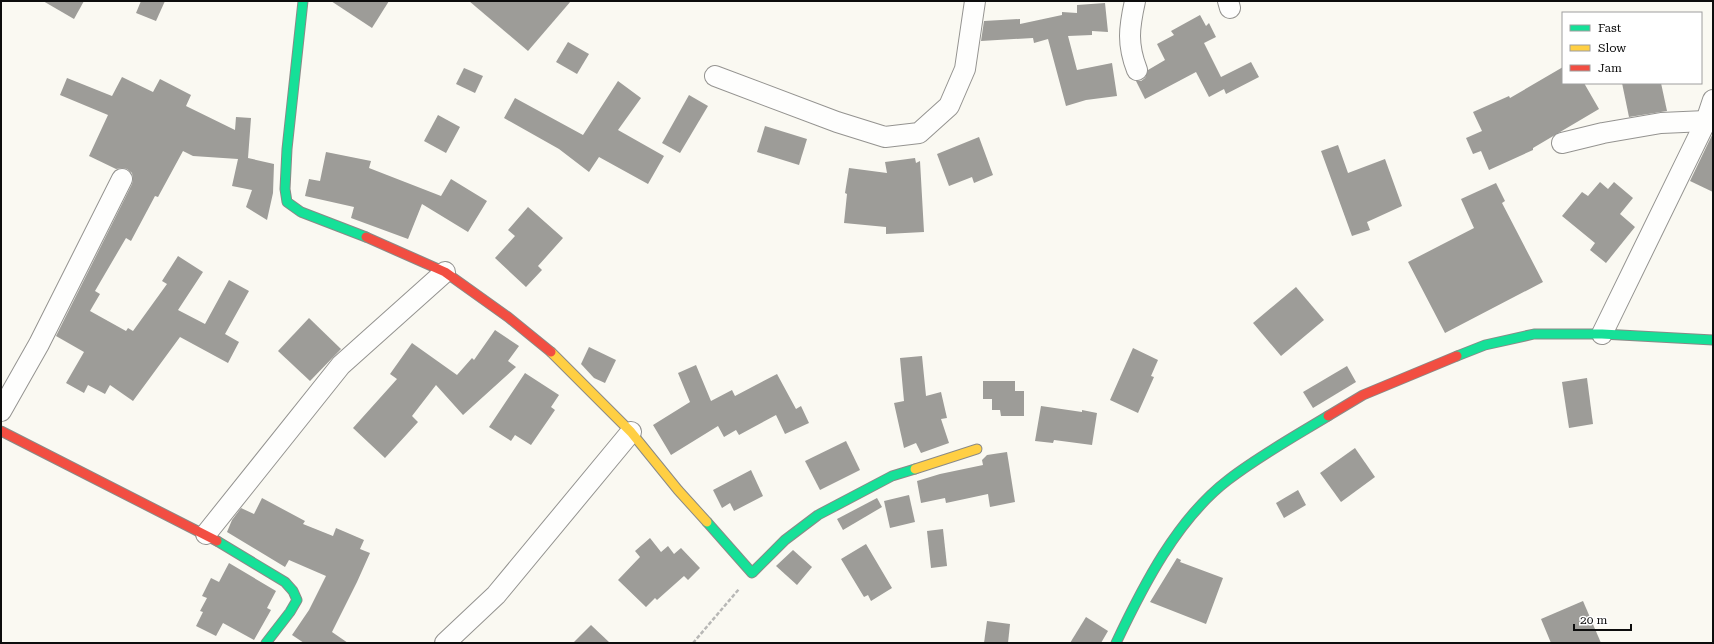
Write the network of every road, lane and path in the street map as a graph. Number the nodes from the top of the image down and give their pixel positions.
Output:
1 (303, 1) edge
2 (975, 1) edge
3 (1134, 1) edge
4 (1137, 70) dead end
5 (715, 76) dead end
6 (1713, 100) edge
7 (1706, 121) junction
8 (1562, 143) dead end
9 (122, 179) dead end
10 (445, 272) junction
11 (1602, 334) junction
12 (1713, 340) edge
13 (1, 411) edge
14 (1, 431) edge
15 (630, 432) junction
16 (977, 449) dead end
17 (206, 534) junction
18 (752, 573) junction
19 (266, 643) edge
20 (445, 643) edge
21 (693, 643) edge
22 (1116, 643) edge

1 - 10 street
2 - 5 street
3 - 4 street
6 - 7 street
7 - 8 street
7 - 11 street
9 - 13 street
10 - 15 street
10 - 17 street
11 - 12 street
11 - 22 street
14 - 17 street
15 - 18 street
15 - 20 street
16 - 18 street
17 - 19 street
18 - 21 path

